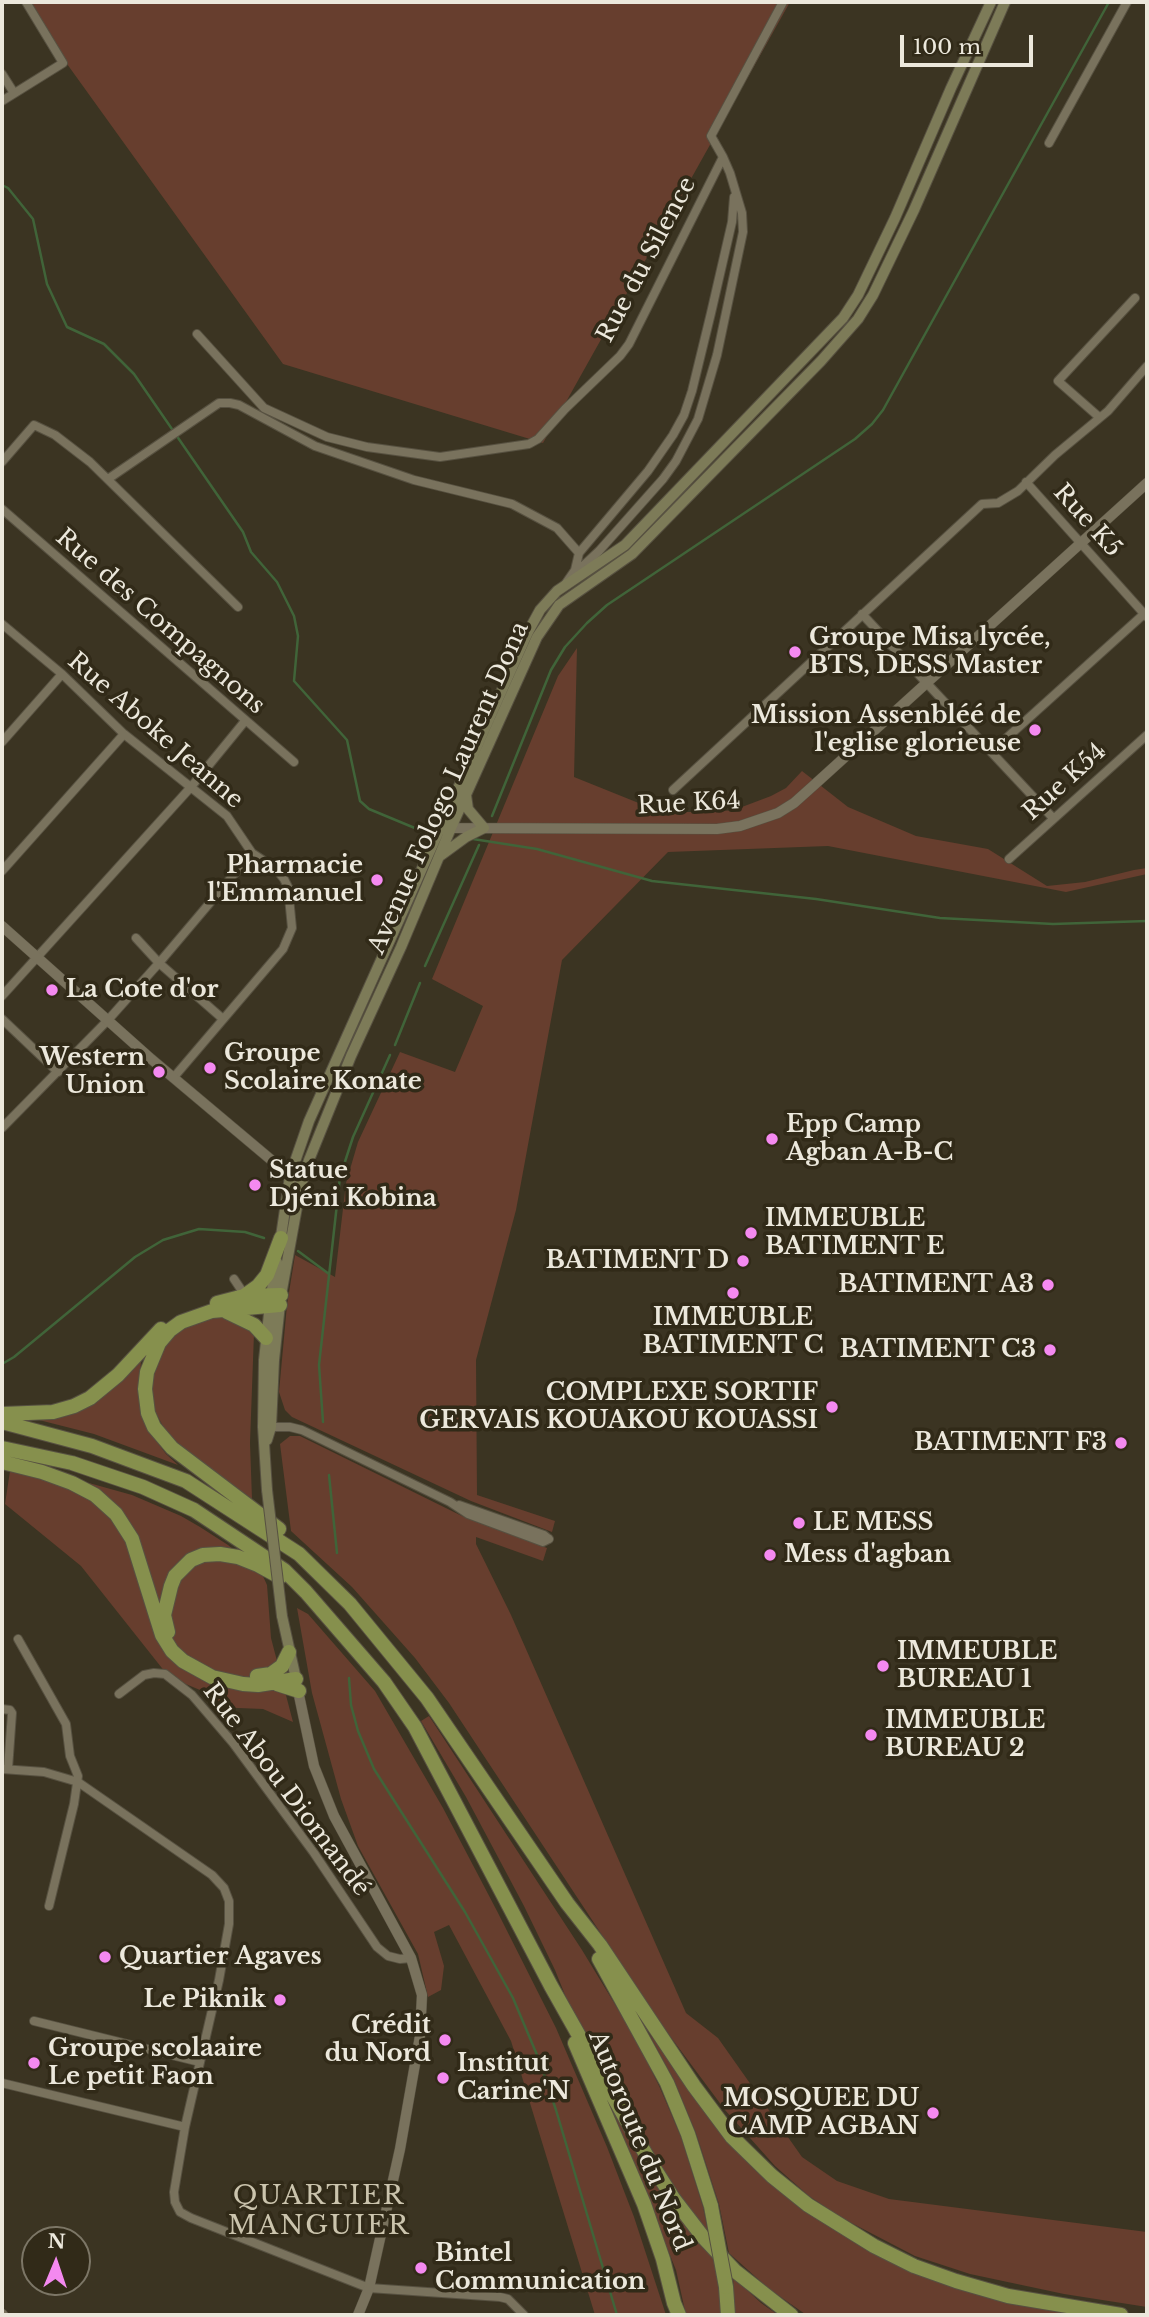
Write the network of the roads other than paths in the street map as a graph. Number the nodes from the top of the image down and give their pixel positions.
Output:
1 (26, 2) edge
2 (783, 2) edge
3 (991, 2) edge
4 (1005, 2) edge
5 (1127, 2) edge
6 (2, 74) edge
7 (14, 93) junction
8 (2, 101) edge
9 (1049, 143) dead end
10 (723, 157) junction
11 (735, 190) junction
12 (1135, 298) dead end
13 (197, 334) dead end
14 (1147, 366) edge
15 (1099, 417) junction
16 (2, 462) edge
17 (107, 479) junction
18 (1026, 482) junction
19 (1147, 483) edge
20 (2, 509) edge
21 (1081, 544) junction
22 (579, 553) junction
23 (575, 570) junction
24 (569, 590) junction
25 (238, 607) dead end
26 (862, 614) junction
27 (1146, 615) edge
28 (2, 624) edge
29 (62, 674) junction
30 (926, 683) junction
31 (245, 721) junction
32 (124, 734) junction
33 (1147, 735) edge
34 (2, 743) edge
35 (991, 752) junction
36 (294, 762) dead end
37 (191, 787) junction
38 (673, 790) dead end
39 (466, 795) junction
40 (1054, 818) junction
41 (447, 826) junction
42 (484, 828) junction
43 (253, 853) junction
44 (438, 858) junction
45 (1009, 859) dead end
46 (2, 871) edge
47 (2, 926) edge
48 (136, 938) dead end
49 (37, 958) junction
50 (159, 964) junction
51 (2, 996) edge
52 (2, 1019) edge
53 (223, 1019) junction
54 (108, 1020) junction
55 (58, 1072) junction
56 (174, 1077) junction
57 (2, 1128) edge
58 (290, 1176) junction
59 (302, 1185) junction
60 (281, 1238) junction
61 (234, 1279) dead end
62 (244, 1296) junction
63 (275, 1300) junction
64 (223, 1310) junction
65 (266, 1338) junction
66 (2, 1415) edge
67 (2, 1422) edge
68 (267, 1427) junction
69 (2, 1448) edge
70 (2, 1462) edge
71 (450, 1502) junction
72 (299, 1554) junction
73 (306, 1592) junction
74 (18, 1640) dead end
75 (289, 1652) junction
76 (271, 1679) junction
77 (296, 1680) junction
78 (119, 1694) dead end
79 (2, 1709) edge
80 (5, 1769) edge
81 (78, 1782) junction
82 (566, 1903) junction
83 (49, 1906) dead end
84 (411, 1958) junction
85 (551, 1986) junction
86 (34, 2021) dead end
87 (200, 2062) junction
88 (2, 2083) edge
89 (185, 2127) junction
90 (369, 2288) junction
91 (676, 2311) edge
92 (358, 2315) edge
93 (524, 2315) edge
94 (727, 2315) edge
95 (791, 2315) edge
96 (1121, 2315) edge

1 - 7 street
2 - 10 street, Rue du Silence
3 - 24 main road, Avenue Fologo Laurent Dona
4 - 24 main road, Avenue Fologo Laurent Dona
5 - 9 street
6 - 7 street
7 - 8 street
10 - 11 street
10 - 13 street, Rue du Silence
11 - 22 street
11 - 23 street
12 - 15 street
14 - 15 street
15 - 18 street
16 - 17 street
17 - 22 street
17 - 25 street
18 - 21 street, Rue K5
18 - 26 street
19 - 21 street, Rue K64
20 - 31 street, Rue des Compagnons
21 - 27 street, Rue K5
21 - 30 street, Rue K64
22 - 23 street
23 - 24 street
24 - 39 main road, Avenue Fologo Laurent Dona
24 - 41 main road, Avenue Fologo Laurent Dona
26 - 30 street
26 - 38 street
27 - 35 street
28 - 29 street, Rue Aboke Jeanne
29 - 32 street, Rue Aboke Jeanne
29 - 34 street
30 - 35 street
30 - 42 street, Rue K64
31 - 36 street, Rue des Compagnons
31 - 37 street
32 - 37 street, Rue Aboke Jeanne
32 - 46 street
33 - 40 street, Rue K54
35 - 40 street
37 - 43 street, Rue Aboke Jeanne
37 - 49 street
39 - 41 main road, Avenue Fologo Laurent Dona
39 - 42 main road
40 - 45 street, Rue K54
41 - 42 street, Rue K64
41 - 44 main road, Avenue Fologo Laurent Dona
41 - 58 main road, Avenue Fologo Laurent Dona
42 - 44 main road
43 - 50 street
43 - 53 street, Rue Aboke Jeanne
44 - 59 main road, Avenue Fologo Laurent Dona
47 - 49 street
48 - 50 street
49 - 51 street
49 - 54 street
50 - 53 street
50 - 54 street
52 - 55 street
53 - 56 street, Rue Aboke Jeanne
54 - 55 street
54 - 56 street
55 - 57 street
56 - 58 street
58 - 59 street
58 - 60 main road, Avenue Fologo Laurent Dona
59 - 63 main road, Avenue Fologo Laurent Dona
60 - 62 highway
60 - 63 main road, Avenue Fologo Laurent Dona
61 - 62 street
62 - 63 highway
62 - 66 highway
63 - 64 highway
63 - 65 main road, Avenue Fologo Laurent Dona
63 - 68 main road, Avenue Fologo Laurent Dona
64 - 65 highway
64 - 72 highway
65 - 68 main road, Avenue Fologo Laurent Dona
67 - 72 highway
68 - 71 street
68 - 75 main road, Avenue Fologo Laurent Dona, bridge
69 - 73 highway
70 - 76 highway
71 - 71 street
72 - 82 highway
73 - 76 highway
73 - 85 highway
74 - 81 street
75 - 76 highway
75 - 77 main road, Avenue Fologo Laurent Dona
76 - 77 highway
77 - 84 street, Avenue Fologo Laurent Dona
78 - 84 street, Rue Abou Diomandé
79 - 80 street
80 - 81 street
81 - 83 street
81 - 87 street
82 - 94 highway, Autoroute du Nord, bridge
82 - 96 highway
84 - 90 street, Avenue Fologo Laurent Dona
85 - 91 highway, Autoroute du Nord
85 - 95 highway
86 - 87 street
87 - 89 street
88 - 89 street
89 - 90 street
90 - 92 street, Avenue Fologo Laurent Dona
90 - 93 street

